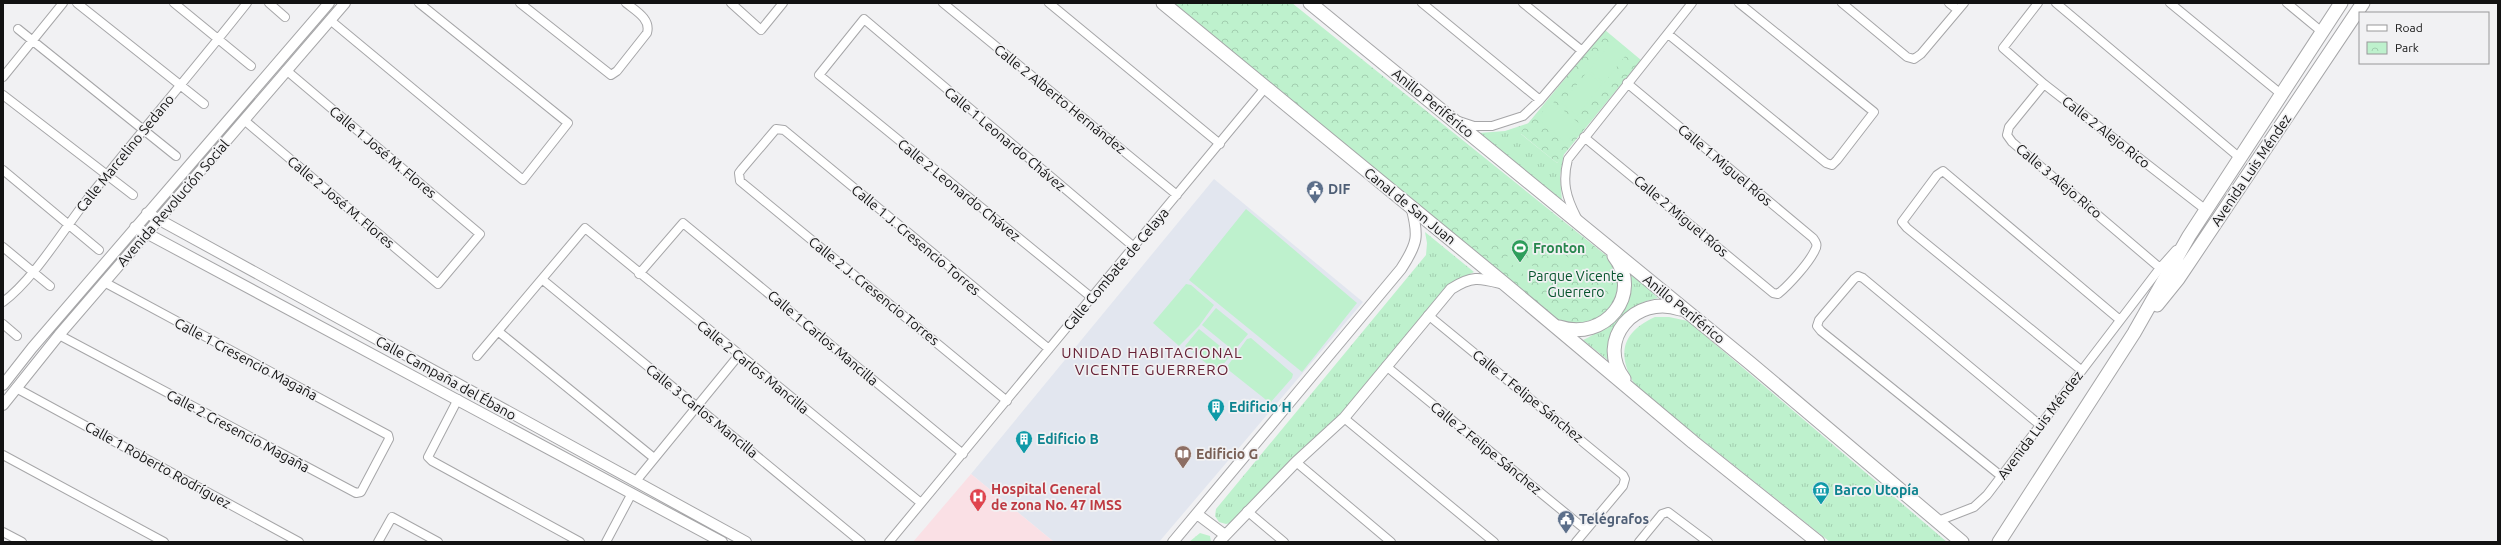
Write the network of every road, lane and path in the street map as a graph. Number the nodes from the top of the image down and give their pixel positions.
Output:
1 (63, 3) edge
2 (77, 3) edge
3 (174, 3) edge
4 (247, 3) edge
5 (269, 3) edge
6 (329, 3) edge
7 (344, 3) edge
8 (419, 3) edge
9 (520, 3) edge
10 (626, 3) edge
11 (731, 3) edge
12 (783, 3) edge
13 (943, 3) edge
14 (1049, 3) edge
15 (1163, 3) edge
16 (1310, 3) edge
17 (1422, 3) edge
18 (1523, 3) edge
19 (1623, 3) edge
20 (1692, 3) edge
21 (1739, 3) edge
22 (1842, 3) edge
23 (1949, 3) edge
24 (1964, 3) edge
25 (2038, 3) edge
26 (2056, 3) edge
27 (2170, 3) edge
28 (2286, 3) edge
29 (2340, 3) edge
30 (2363, 3) edge
31 (1958, 10) junction
32 (285, 17) dead end
33 (330, 20) junction
34 (18, 29) dead end
35 (2322, 32) junction
36 (1668, 34) junction
37 (218, 40) junction
38 (32, 41) junction
39 (1581, 50) junction
40 (251, 66) dead end
41 (286, 70) junction
42 (3, 77) edge
43 (827, 83) joint
44 (1627, 83) junction
45 (181, 84) junction
46 (2044, 84) junction
47 (1265, 88) junction
48 (2281, 94) junction
49 (3, 95) edge
50 (1540, 100) junction
51 (204, 104) dead end
52 (1452, 119) junction
53 (244, 120) junction
54 (143, 130) junction
55 (784, 130) joint
56 (1584, 137) junction
57 (1220, 144) junction
58 (176, 156) dead end
59 (2240, 158) junction
60 (3, 170) edge
61 (106, 175) junction
62 (133, 195) dead end
63 (1178, 196) junction
64 (1411, 206) junction
65 (2206, 210) junction
66 (147, 214) junction
67 (157, 220) junction
68 (68, 224) junction
69 (1581, 226) junction
70 (135, 227) junction
71 (174, 229) junction
72 (146, 233) junction
73 (2189, 236) junction
74 (165, 242) junction
75 (1605, 246) junction
76 (3, 247) edge
77 (1134, 247) junction
78 (99, 250) dead end
79 (2160, 268) junction
80 (32, 272) junction
81 (639, 274) junction
82 (542, 280) junction
83 (104, 282) junction
84 (438, 284) joint
85 (1506, 285) junction
86 (50, 286) dead end
87 (1778, 294) joint
88 (1092, 297) junction
89 (3, 302) edge
90 (1685, 311) junction
91 (1428, 315) junction
92 (2120, 320) junction
93 (3, 324) edge
94 (1554, 325) junction
95 (499, 332) junction
96 (2134, 334) junction
97 (59, 335) junction
98 (17, 336) dead end
99 (1049, 349) junction
100 (738, 355) junction
101 (477, 356) dead end
102 (1386, 366) junction
103 (2081, 370) junction
104 (3, 385) edge
105 (1630, 387) junction
106 (16, 388) junction
107 (458, 399) junction
108 (1007, 401) junction
109 (3, 405) edge
110 (697, 406) junction
111 (1344, 418) junction
112 (2040, 424) junction
113 (546, 432) junction
114 (388, 435) joint
115 (540, 443) junction
116 (963, 454) junction
117 (3, 455) edge
118 (654, 458) junction
119 (1296, 462) junction
120 (2001, 476) junction
121 (636, 481) junction
122 (632, 493) junction
123 (921, 503) junction
124 (1247, 511) junction
125 (1197, 514) junction
126 (1938, 521) junction
127 (1586, 530) junction
128 (3, 532) edge
129 (1222, 539) edge
130 (22, 542) edge
131 (164, 542) edge
132 (299, 542) edge
133 (378, 542) edge
134 (438, 542) edge
135 (580, 542) edge
136 (606, 542) edge
137 (722, 542) edge
138 (746, 542) edge
139 (861, 542) edge
140 (889, 542) edge
141 (1173, 542) edge
142 (1284, 542) edge
143 (1390, 542) edge
144 (1494, 542) edge
145 (1576, 542) edge
146 (1639, 542) edge
147 (1708, 542) edge
148 (1818, 542) edge
149 (1960, 542) edge
150 (1999, 542) edge

1 - 38 street
2 - 45 street
3 - 37 street
4 - 37 street, Calle Marcelino Sedano
5 - 32 street
6 - 66 street, Avenida Revolución Social
7 - 33 street, Avenida Revolución Social
8 - 33 street
9 - 10 street
11 - 12 street
13 - 63 street, Calle 2 Alberto Hernández
14 - 57 street
15 - 47 main road
16 - 52 main road, Anillo Periférico
17 - 50 street
18 - 39 street
19 - 39 street
20 - 36 street
21 - 36 street
22 - 31 street
23 - 31 street
24 - 31 street
25 - 46 street, Calle 2 Alejo Rico
26 - 59 street
27 - 48 street
28 - 35 street
29 - 35 main road, Avenida Luis Méndez
30 - 96 main road, Avenida Luis Méndez
33 - 41 street, Avenida Revolución Social
34 - 38 street
35 - 48 main road, Avenida Luis Méndez
36 - 44 street
37 - 40 street
37 - 45 street, Calle Marcelino Sedano
38 - 42 street
38 - 54 street
39 - 50 street
41 - 53 street, Avenida Revolución Social
41 - 84 street, Calle 1 José M. Flores
43 - 77 street, Calle 1 Leonardo Chávez
43 - 88 street, Calle 2 Leonardo Chávez
44 - 56 street
44 - 87 street, Calle 1 Miguel Ríos
45 - 51 street
45 - 54 street, Calle Marcelino Sedano
46 - 65 street, Calle 2 Alejo Rico
46 - 79 street, Calle 3 Alejo Rico
47 - 57 street, Calle Combate de Celaya
47 - 64 main road, Canal de San Juan
48 - 59 main road, Avenida Luis Méndez
49 - 61 street
50 - 52 street
52 - 69 main road, Anillo Periférico
53 - 67 street, Avenida Revolución Social
53 - 84 street, Calle 2 José M. Flores
54 - 58 street
54 - 61 street, Calle Marcelino Sedano
55 - 99 street, Calle 1 J. Cresencio Torres
55 - 108 street, Calle 2 J. Cresencio Torres
56 - 69 street
56 - 87 street, Calle 2 Miguel Ríos
57 - 63 street, Calle Combate de Celaya
59 - 65 main road, Avenida Luis Méndez
60 - 68 street
61 - 62 street
61 - 68 street, Calle Marcelino Sedano
63 - 77 street, Calle Combate de Celaya
64 - 85 main road, Canal de San Juan
64 - 125 street
65 - 73 main road, Avenida Luis Méndez
66 - 67 street, Calle Campaña del Ébano
66 - 70 street, Avenida Revolución Social
67 - 71 street, Calle Campaña del Ébano
67 - 72 street, Avenida Revolución Social
68 - 78 street
68 - 80 street, Calle Marcelino Sedano
69 - 75 main road, Anillo Periférico
70 - 72 street, Calle Campaña del Ébano
70 - 104 street, Avenida Revolución Social
71 - 74 street
71 - 113 street, Calle Campaña del Ébano
72 - 74 street, Calle Campaña del Ébano
72 - 83 street, Avenida Revolución Social
73 - 79 street, Avenida Luis Méndez
73 - 96 main road, Avenida Luis Méndez
74 - 107 street, Calle Campaña del Ébano
75 - 90 main road, Anillo Periférico
75 - 94 main road
76 - 80 street
77 - 88 street, Calle Combate de Celaya
79 - 92 street, Avenida Luis Méndez
80 - 86 street
80 - 89 street, Calle Marcelino Sedano
81 - 82 street, Calle 2 Carlos Mancilla
81 - 100 street, Calle 2 Carlos Mancilla
81 - 116 street, Calle 1 Carlos Mancilla
82 - 95 street
82 - 110 street, Calle 3 Carlos Mancilla
83 - 97 street, Avenida Revolución Social
83 - 114 street, Calle 1 Cresencio Magaña
85 - 91 street
85 - 94 main road, Canal de San Juan
88 - 99 street, Calle Combate de Celaya
90 - 105 main road
90 - 126 main road, Anillo Periférico
91 - 102 street
91 - 127 street, Calle 1 Felipe Sánchez
92 - 103 street, Avenida Luis Méndez
92 - 103 street
93 - 98 street
94 - 105 main road
95 - 101 street
95 - 118 street
96 - 150 main road, Avenida Luis Méndez
97 - 106 street, Avenida Revolución Social
97 - 114 street, Calle 2 Cresencio Magaña
99 - 108 street, Calle Combate de Celaya
100 - 110 street
100 - 123 street, Calle 2 Carlos Mancilla
102 - 111 street
102 - 127 street, Calle 2 Felipe Sánchez
103 - 112 street, Avenida Luis Méndez
105 - 148 main road
106 - 109 street, Avenida Revolución Social
106 - 132 street, Calle 1 Roberto Rodríguez
107 - 115 street, Calle Campaña del Ébano
107 - 135 street
108 - 116 street, Calle Combate de Celaya
110 - 118 street
110 - 139 street, Calle 3 Carlos Mancilla
111 - 119 street
111 - 144 street
112 - 120 street, Avenida Luis Méndez
112 - 120 street
113 - 115 street
113 - 121 street, Calle Campaña del Ébano
115 - 122 street, Calle Campaña del Ébano
116 - 123 street, Calle Combate de Celaya
117 - 131 street
118 - 121 street
119 - 124 street
119 - 143 street
120 - 126 street, Avenida Luis Méndez
121 - 138 street, Calle Campaña del Ébano
122 - 136 street
122 - 137 street, Calle Campaña del Ébano
123 - 140 street, Calle Combate de Celaya
124 - 129 street
124 - 142 street
125 - 129 street
125 - 141 street
126 - 149 main road, Anillo Periférico
127 - 145 street
128 - 130 street
133 - 134 street
146 - 147 street

